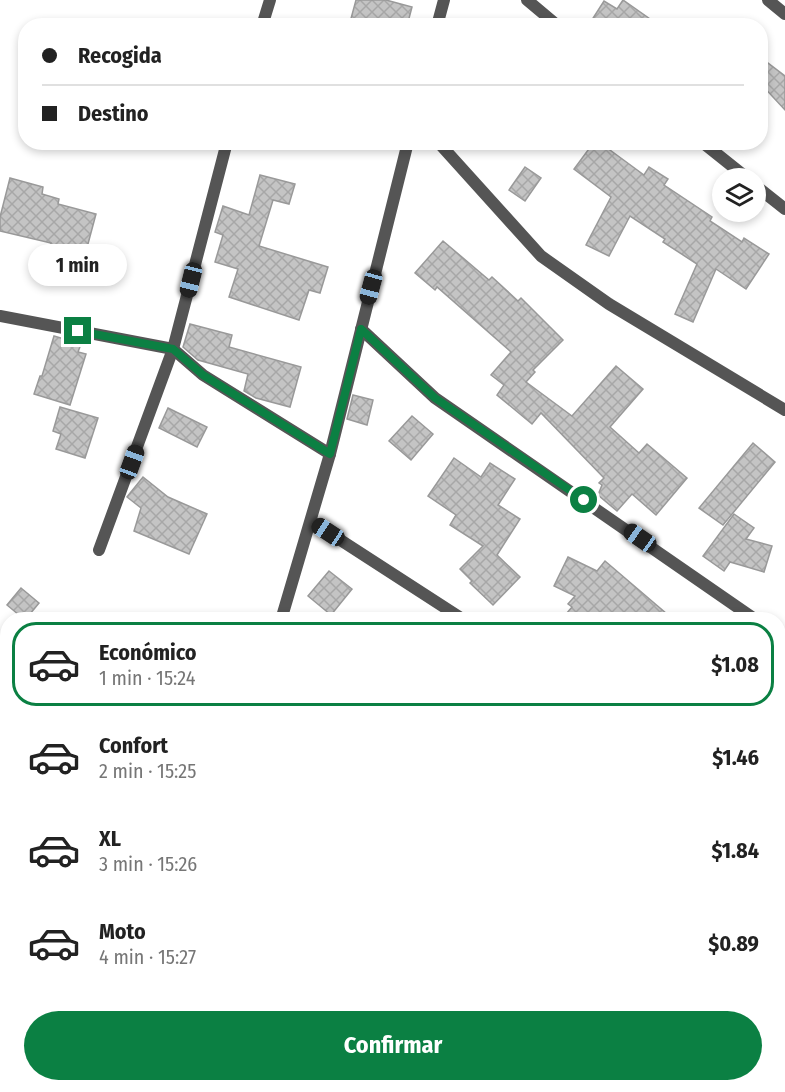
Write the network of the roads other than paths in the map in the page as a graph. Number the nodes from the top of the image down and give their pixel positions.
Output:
1 (270, 0) edge
2 (444, 0) edge
3 (527, 0) edge
4 (768, 0) edge
5 (785, 14) edge
6 (264, 18) edge
7 (439, 18) edge
8 (548, 18) edge
9 (225, 150) edge
10 (406, 150) edge
11 (445, 150) edge
12 (712, 150) edge
13 (734, 168) edge
14 (766, 194) edge
15 (785, 209) edge
16 (0, 316) edge
17 (361, 329) junction
18 (173, 349) junction
19 (785, 410) edge
20 (330, 454) junction
21 (311, 521) junction
22 (99, 550) dead end
23 (283, 612) edge
24 (452, 612) edge
25 (744, 612) edge

1 - 6 street
2 - 7 street
3 - 8 street
4 - 5 street
9 - 18 street
10 - 17 street
11 - 19 street
12 - 13 street
14 - 15 street
16 - 18 street
17 - 20 street
17 - 25 street
18 - 20 street
18 - 22 street
20 - 21 street
21 - 23 street
21 - 24 street

